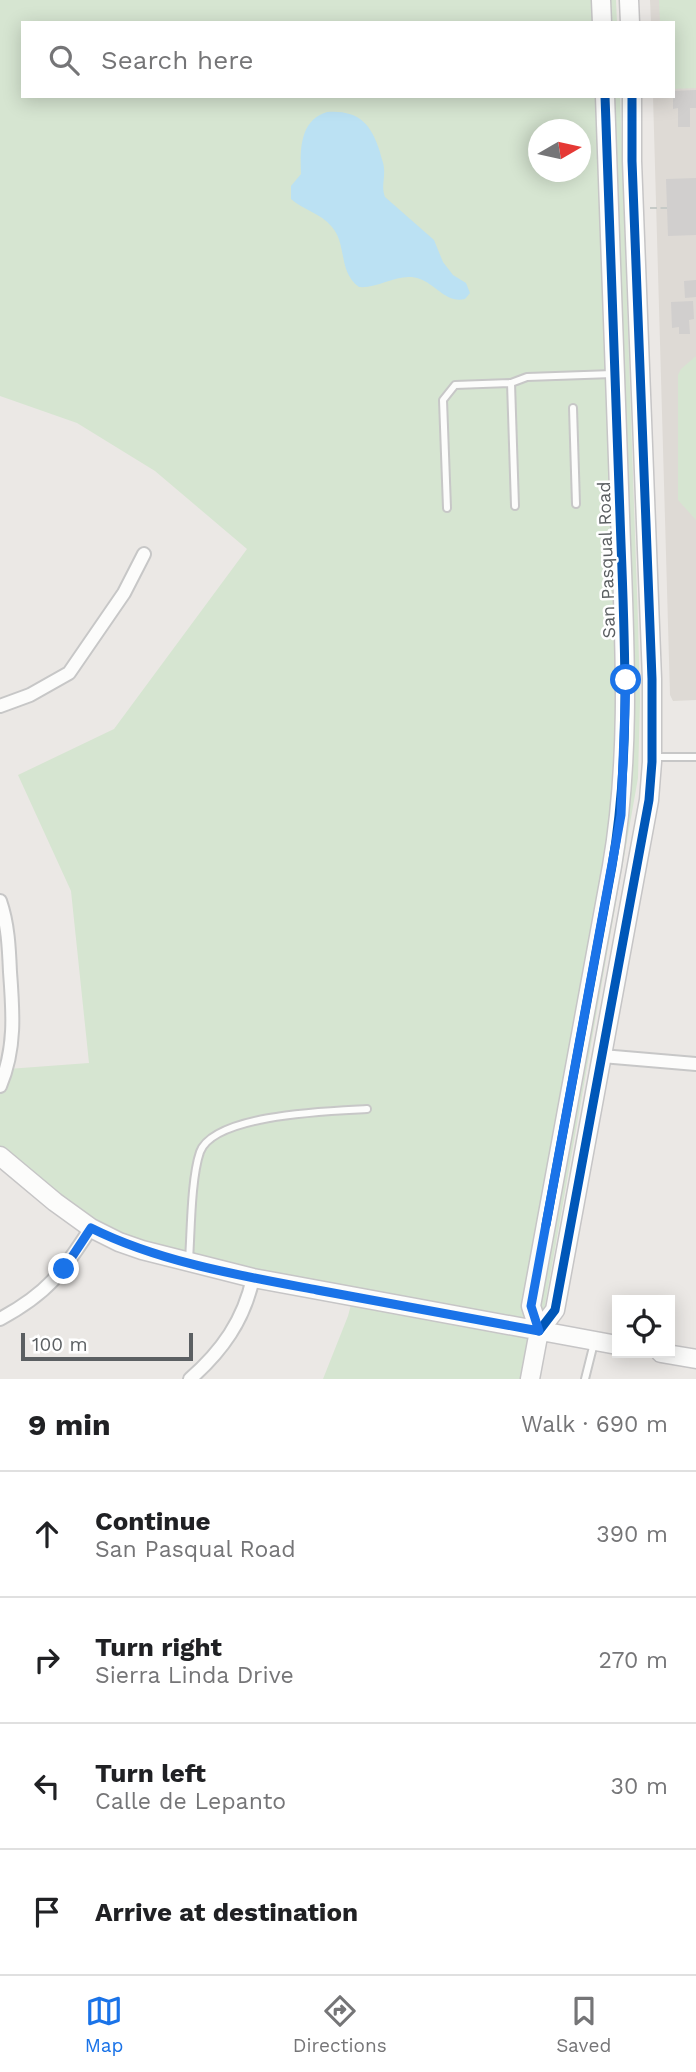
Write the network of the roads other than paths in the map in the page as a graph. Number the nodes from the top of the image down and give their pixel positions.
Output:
1 (601, 0) edge
2 (629, 0) edge
3 (602, 21) edge
4 (630, 21) edge
5 (605, 98) edge
6 (632, 98) edge
7 (640, 373) junction
8 (615, 374) junction
9 (511, 383) junction
10 (573, 408) dead end
11 (576, 504) dead end
12 (515, 506) dead end
13 (447, 508) dead end
14 (144, 554) dead end
15 (0, 706) edge
16 (652, 757) junction
17 (696, 757) edge
18 (0, 901) edge
19 (602, 1056) junction
20 (696, 1064) edge
21 (0, 1086) edge
22 (368, 1109) dead end
23 (0, 1156) edge
24 (91, 1228) junction
25 (189, 1262) junction
26 (253, 1278) junction
27 (0, 1319) edge
28 (539, 1331) junction
29 (594, 1341) junction
30 (612, 1344) edge
31 (675, 1355) edge
32 (696, 1359) edge
33 (190, 1379) edge
34 (530, 1379) edge
35 (585, 1379) edge

1 - 3 main road
2 - 4 main road
5 - 8 main road, San Pasqual Road
6 - 7 main road, San Pasqual Road
7 - 8 street
7 - 16 main road, San Pasqual Road
8 - 9 lane
8 - 28 main road, San Pasqual Road
9 - 12 lane
9 - 13 lane
10 - 11 lane
14 - 15 street
16 - 17 lane
16 - 19 main road, San Pasqual Road
18 - 21 street
19 - 20 street
19 - 28 main road, San Pasqual Road
22 - 25 lane
23 - 24 main road
24 - 25 main road
24 - 27 street
25 - 26 main road
26 - 28 main road
26 - 33 street
28 - 29 main road
28 - 34 main road, San Pasqual Road
29 - 30 main road
29 - 35 lane
31 - 32 main road

